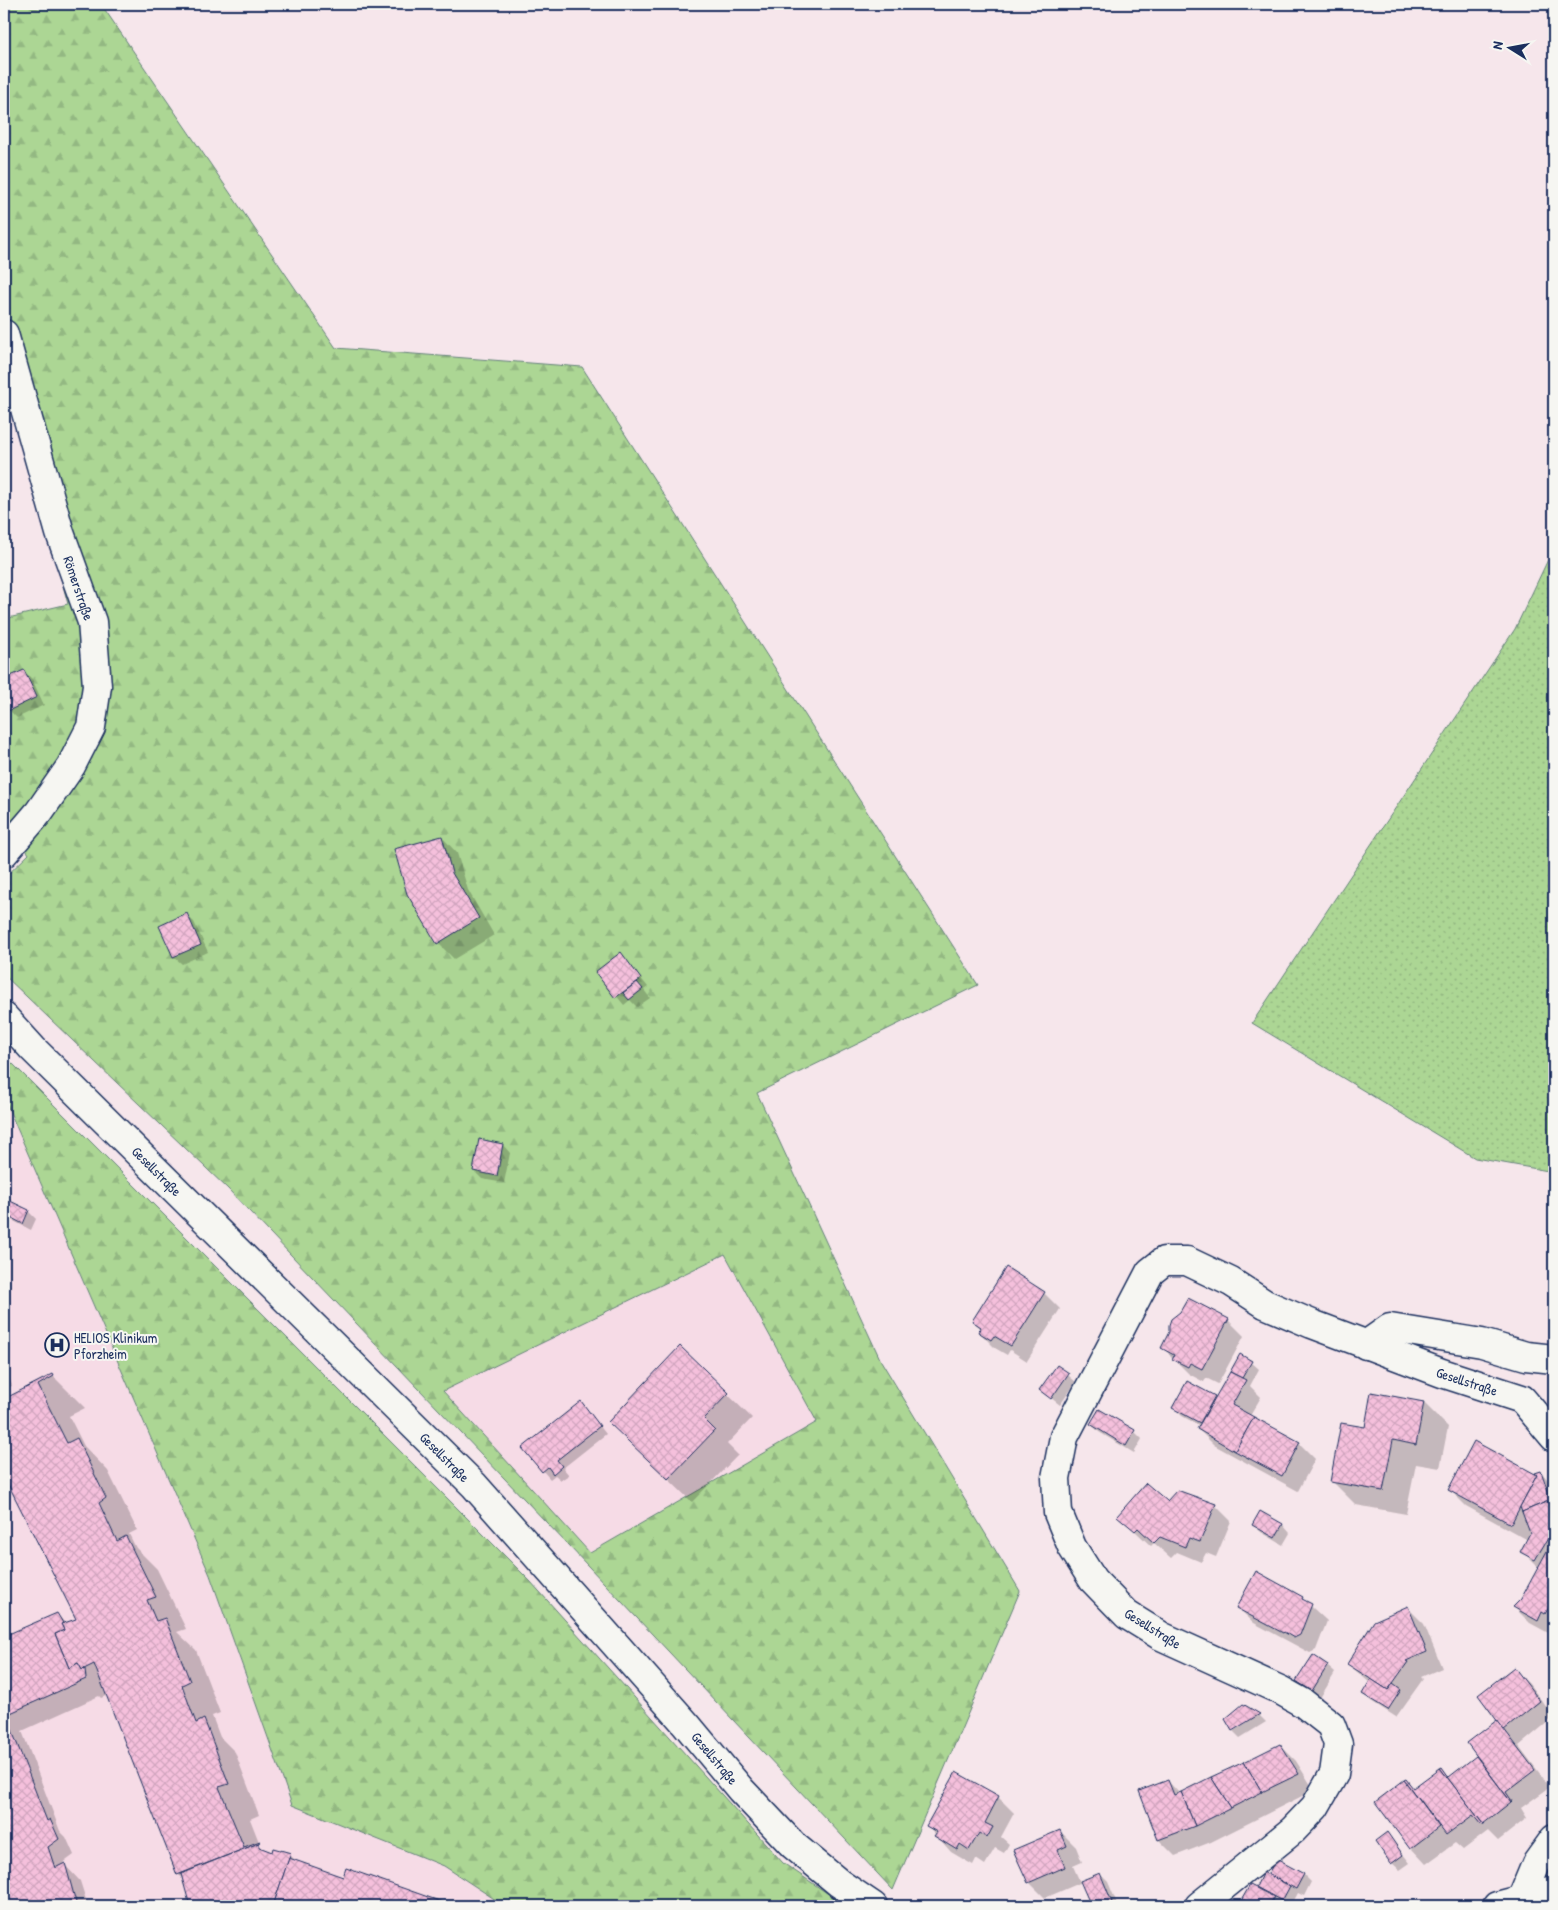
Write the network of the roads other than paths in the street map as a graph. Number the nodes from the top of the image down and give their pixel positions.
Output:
1 (4, 334) edge
2 (4, 853) edge
3 (4, 1017) edge
4 (1366, 1345) junction
5 (1554, 1359) edge
6 (1554, 1438) edge
7 (1554, 1840) edge
8 (1554, 1891) edge
9 (1509, 1903) edge
10 (873, 1906) edge
11 (1198, 1906) edge

1 - 2 street, Römerstraße
3 - 10 street, Gesellstraße
4 - 5 street
4 - 6 street, Gesellstraße
4 - 11 street, Gesellstraße
7 - 9 street
8 - 9 street

